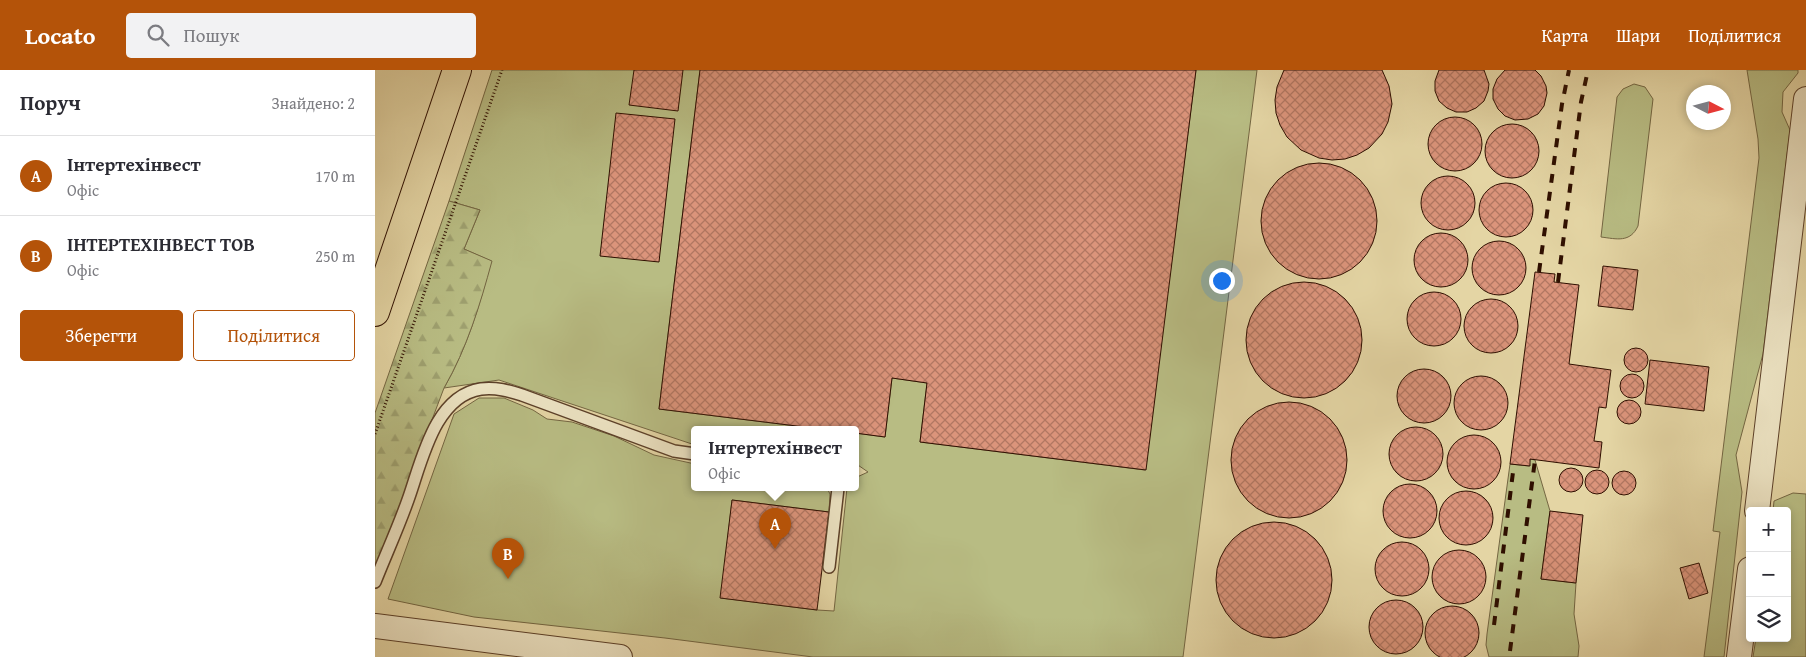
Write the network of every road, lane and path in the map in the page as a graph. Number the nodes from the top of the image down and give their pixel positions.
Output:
1 (457, 70) edge
2 (502, 70) edge
3 (1806, 99) edge
4 (375, 312) edge
5 (375, 434) edge
6 (691, 453) edge
7 (838, 491) edge
8 (1757, 507) edge
9 (829, 567) dead end
10 (375, 582) edge
11 (1746, 597) edge
12 (375, 626) edge
13 (620, 657) edge
14 (1739, 657) edge

1 - 4 main road
2 - 5 path
3 - 8 street
6 - 10 lane
7 - 9 lane
11 - 14 street
12 - 13 street

